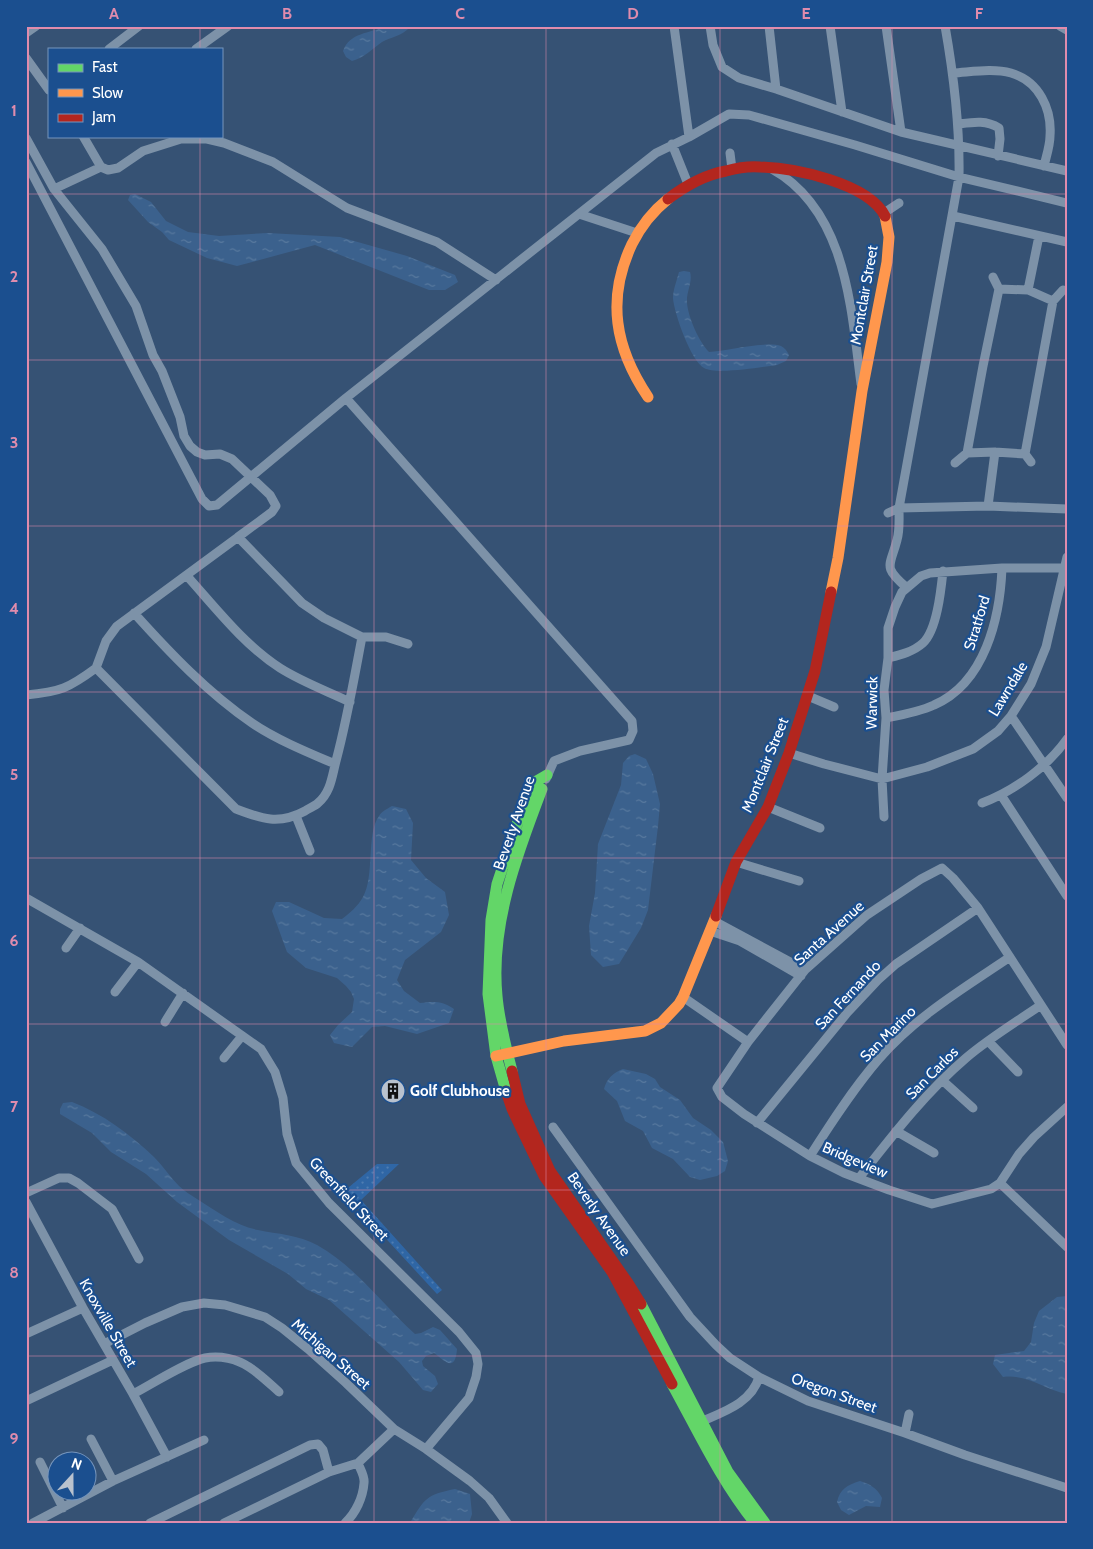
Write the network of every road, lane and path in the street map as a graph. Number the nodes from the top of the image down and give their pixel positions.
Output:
1 (36, 26) edge
2 (139, 26) edge
3 (228, 26) edge
4 (674, 26) edge
5 (710, 26) edge
6 (769, 26) edge
7 (830, 26) edge
8 (886, 26) edge
9 (945, 26) edge
10 (1060, 26) edge
11 (1067, 30) edge
12 (26, 33) edge
13 (110, 48) edge
14 (197, 48) edge
15 (26, 58) edge
16 (953, 73) junction
17 (48, 89) edge
18 (776, 89) junction
19 (842, 112) junction
20 (959, 124) junction
21 (901, 132) junction
22 (689, 137) junction
23 (26, 138) edge
24 (84, 138) edge
25 (672, 144) junction
26 (960, 147) junction
27 (730, 152) dead end
28 (998, 156) junction
29 (26, 162) edge
30 (1044, 166) junction
31 (101, 167) junction
32 (768, 167) junction
33 (732, 169) junction
34 (1067, 171) edge
35 (959, 177) junction
36 (688, 184) junction
37 (54, 188) junction
38 (899, 203) dead end
39 (1067, 203) edge
40 (884, 213) junction
41 (580, 214) junction
42 (953, 216) junction
43 (637, 233) junction
44 (1039, 236) junction
45 (1067, 242) edge
46 (993, 278) dead end
47 (496, 280) junction
48 (999, 289) junction
49 (1028, 290) junction
50 (1064, 290) dead end
51 (1053, 301) junction
52 (862, 391) junction
53 (648, 397) dead end
54 (346, 398) junction
55 (996, 452) junction
56 (967, 453) junction
57 (1025, 454) junction
58 (1031, 462) dead end
59 (955, 463) dead end
60 (250, 478) junction
61 (988, 506) junction
62 (899, 508) junction
63 (1067, 509) edge
64 (888, 513) dead end
65 (238, 537) junction
66 (1067, 557) edge
67 (1002, 568) junction
68 (1066, 568) edge
69 (942, 571) junction
70 (187, 576) junction
71 (904, 590) junction
72 (134, 613) junction
73 (362, 637) junction
74 (408, 644) dead end
75 (888, 658) junction
76 (96, 668) junction
77 (26, 695) edge
78 (808, 696) junction
79 (350, 702) junction
80 (834, 707) dead end
81 (1011, 716) junction
82 (886, 718) junction
83 (1067, 739) edge
84 (789, 753) junction
85 (335, 764) junction
86 (1044, 764) junction
87 (546, 775) junction
88 (882, 779) junction
89 (542, 790) joint
90 (1001, 795) junction
91 (1067, 798) edge
92 (982, 803) dead end
93 (768, 807) junction
94 (296, 816) junction
95 (884, 817) dead end
96 (820, 828) dead end
97 (310, 851) dead end
98 (736, 862) junction
99 (799, 881) dead end
100 (1067, 896) edge
101 (26, 898) edge
102 (978, 908) junction
103 (712, 926) junction
104 (80, 928) junction
105 (66, 948) dead end
106 (1010, 957) junction
107 (138, 962) junction
108 (803, 973) junction
109 (115, 992) dead end
110 (184, 994) junction
111 (683, 997) junction
112 (1041, 1005) junction
113 (165, 1022) dead end
114 (242, 1036) junction
115 (748, 1042) junction
116 (989, 1042) junction
117 (1067, 1045) edge
118 (502, 1055) junction
119 (224, 1058) dead end
120 (1018, 1072) dead end
121 (942, 1080) junction
122 (717, 1088) joint
123 (1067, 1107) edge
124 (973, 1108) dead end
125 (757, 1123) junction
126 (553, 1127) dead end
127 (896, 1130) junction
128 (934, 1153) dead end
129 (810, 1156) junction
130 (859, 1178) junction
131 (1000, 1183) junction
132 (26, 1193) edge
133 (26, 1202) edge
134 (1067, 1247) edge
135 (139, 1259) dead end
136 (83, 1308) junction
137 (26, 1334) edge
138 (104, 1344) junction
139 (113, 1360) junction
140 (759, 1377) junction
141 (279, 1392) dead end
142 (133, 1394) junction
143 (26, 1401) edge
144 (909, 1414) dead end
145 (698, 1423) junction
146 (394, 1429) junction
147 (905, 1433) junction
148 (91, 1439) dead end
149 (204, 1440) dead end
150 (426, 1449) junction
151 (167, 1456) junction
152 (40, 1462) dead end
153 (358, 1463) junction
154 (329, 1472) junction
155 (112, 1481) junction
156 (1067, 1488) edge
157 (63, 1508) junction
158 (33, 1523) edge
159 (150, 1523) edge
160 (224, 1523) edge
161 (345, 1523) edge
162 (507, 1523) edge
163 (755, 1523) edge
164 (765, 1523) edge

1 - 12 street
2 - 13 street
3 - 14 street
4 - 22 street
5 - 18 street
6 - 18 street
7 - 19 street
8 - 21 street
9 - 16 street
10 - 11 street
15 - 17 street
16 - 20 street
16 - 30 street
18 - 19 street
19 - 21 street
20 - 26 street
20 - 28 street
21 - 26 street
22 - 25 street
22 - 35 street
23 - 37 street
24 - 31 street
25 - 36 street
25 - 41 street
26 - 28 street
26 - 35 street
27 - 33 street
28 - 30 street
29 - 60 street
30 - 34 street
31 - 37 street
31 - 47 street
32 - 33 street
32 - 40 street
32 - 52 street, Montclair Street
33 - 36 street
35 - 39 street
35 - 42 street
36 - 43 street
37 - 60 street
38 - 40 street
40 - 52 street, Montclair Street
41 - 43 street
41 - 47 street
42 - 44 street
42 - 62 street
43 - 53 street
44 - 45 street
44 - 49 street
46 - 48 street
47 - 54 street
48 - 49 street
48 - 56 street
49 - 51 street
50 - 51 street
51 - 57 street
52 - 78 street, Montclair Street
54 - 60 street
54 - 87 street
55 - 56 street
55 - 57 street
55 - 61 street
56 - 59 street
57 - 58 street
60 - 65 street
61 - 62 street
61 - 63 street
62 - 64 street
62 - 71 street
65 - 70 street
65 - 73 street
66 - 68 street, Lawndale
67 - 68 street
67 - 69 street
67 - 82 street, Stratford
68 - 81 street, Lawndale
69 - 71 street
69 - 75 street
70 - 72 street
70 - 79 street
71 - 75 street, Warwick
72 - 76 street
72 - 85 street
73 - 74 street
73 - 79 street
75 - 82 street, Warwick
76 - 77 street
76 - 94 street
78 - 80 street
78 - 84 street, Montclair Street
79 - 85 street
81 - 86 street
81 - 88 street, Lawndale
82 - 88 street, Warwick
83 - 86 street
84 - 88 street
84 - 93 street, Montclair Street
85 - 94 street
86 - 90 street
86 - 91 street
87 - 89 street, Beverly Avenue
87 - 118 street, Beverly Avenue
88 - 95 street, Warwick
89 - 118 street, Beverly Avenue
90 - 92 street
90 - 100 street
93 - 96 street
93 - 98 street, Montclair Street
94 - 97 street
98 - 99 street
98 - 103 street, Montclair Street
101 - 104 street, Greenfield Street
102 - 106 street
102 - 108 street, Santa Avenue
102 - 125 street, San Fernando
103 - 108 street
103 - 111 street, Montclair Street
104 - 105 street
104 - 107 street, Greenfield Street
106 - 112 street
106 - 129 street, San Marino
107 - 109 street
107 - 110 street, Greenfield Street
108 - 115 street, Santa Avenue
110 - 113 street
110 - 114 street, Greenfield Street
111 - 115 street
111 - 118 street, Montclair Street
112 - 116 street, San Carlos
112 - 117 street
114 - 119 street
114 - 150 street, Greenfield Street
115 - 122 street, Santa Avenue
116 - 120 street
116 - 121 street, San Carlos
118 - 145 street, Beverly Avenue
121 - 124 street
121 - 127 street, San Carlos
122 - 125 street, Bridgeview
123 - 131 street
125 - 129 street, Bridgeview
126 - 140 street, Oregon Street
127 - 128 street
127 - 130 street, San Carlos
129 - 130 street, Bridgeview
130 - 131 street, Bridgeview
131 - 134 street
132 - 135 street
133 - 136 street, Knoxville Street
136 - 137 street
136 - 138 street, Knoxville Street
138 - 139 street, Knoxville Street
138 - 146 street, Michigan Street
139 - 142 street, Knoxville Street
139 - 143 street
140 - 145 street
140 - 147 street, Oregon Street
141 - 142 street
142 - 151 street, Knoxville Street
144 - 147 street
145 - 163 street, Beverly Avenue
145 - 164 street, Beverly Avenue
146 - 150 street, Michigan Street
146 - 153 street
147 - 156 street, Oregon Street
148 - 155 street
149 - 151 street
150 - 162 street, Michigan Street
151 - 155 street
152 - 157 street
153 - 154 street
153 - 161 street
154 - 159 street
154 - 160 street
155 - 157 street
157 - 158 street

